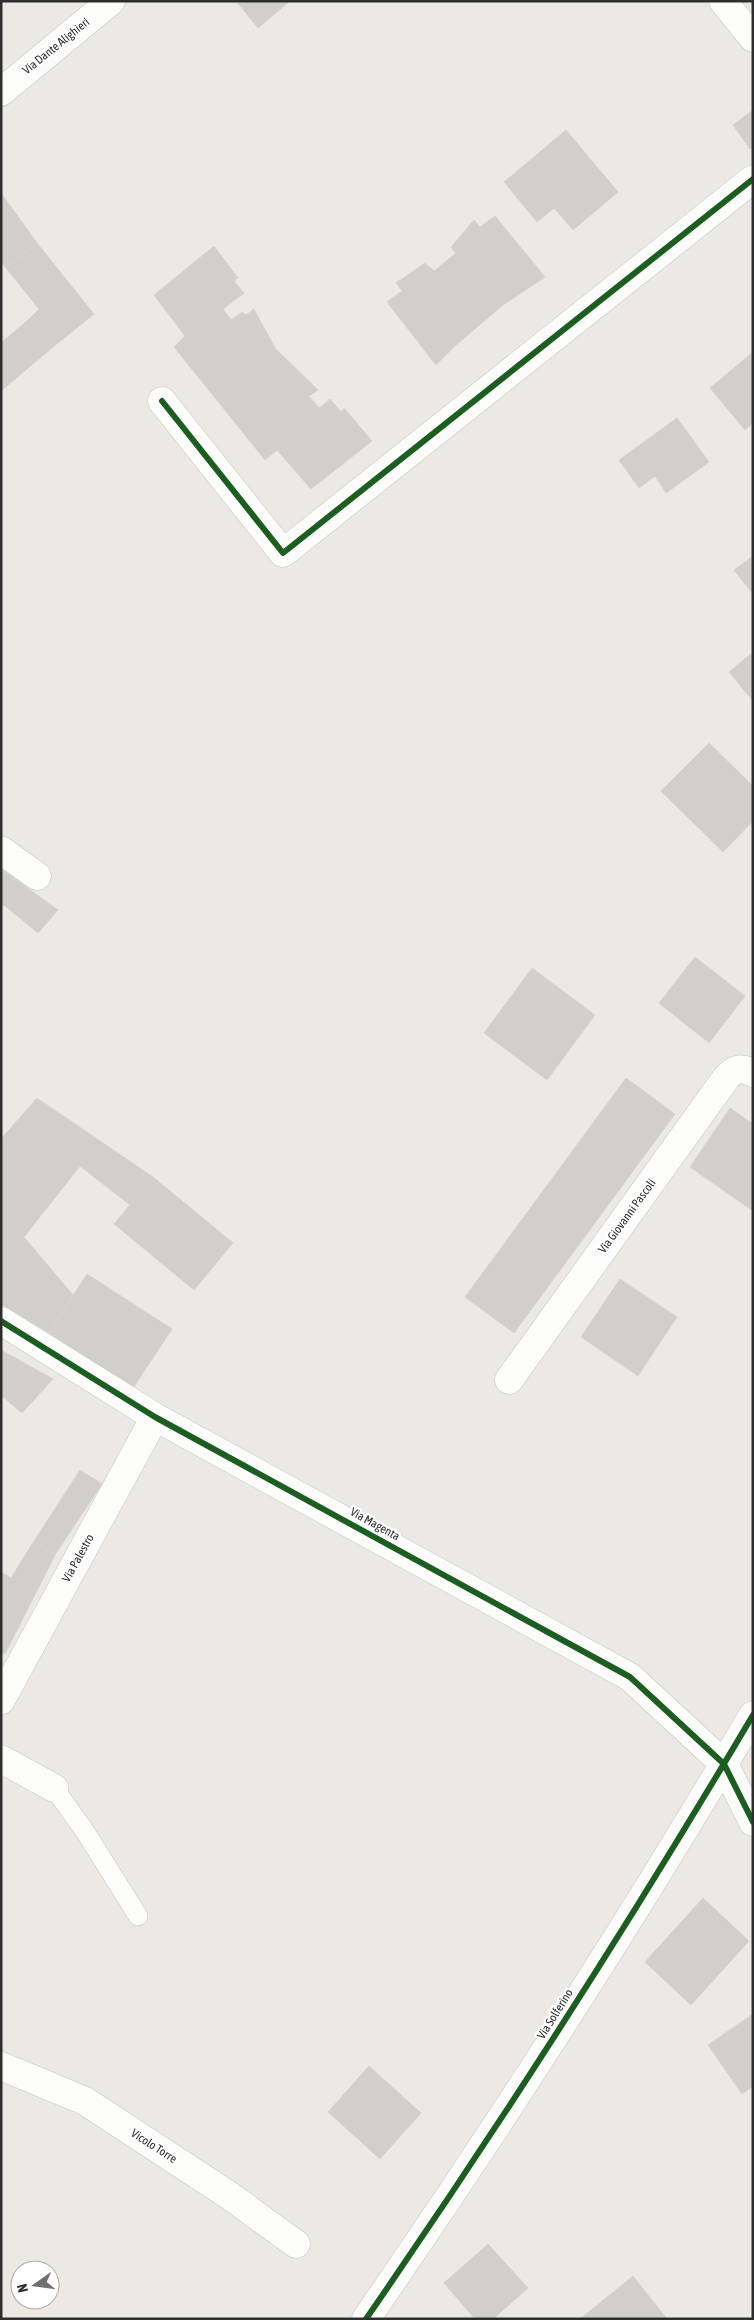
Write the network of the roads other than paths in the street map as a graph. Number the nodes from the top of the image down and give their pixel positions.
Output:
1 (111, 1) edge
2 (722, 1) edge
3 (753, 38) edge
4 (1, 92) edge
5 (753, 179) edge
6 (162, 401) dead end
7 (1, 850) edge
8 (37, 876) dead end
9 (753, 1073) edge
10 (1, 1321) edge
11 (509, 1380) dead end
12 (155, 1417) junction
13 (1, 1700) edge
14 (753, 1715) edge
15 (1, 1758) edge
16 (724, 1764) junction
17 (54, 1788) joint
18 (753, 1822) edge
19 (138, 1916) dead end
20 (1, 2066) edge
21 (296, 2244) dead end
22 (366, 2319) edge

1 - 4 street, Via Dante Alighieri
2 - 3 street
5 - 6 street
7 - 8 street
9 - 11 street, Via Giovanni Pascoli
10 - 12 street, Via Magenta
12 - 13 street, Via Palestro
12 - 16 street, Via Magenta
14 - 16 street, Via Solferino
15 - 17 street
16 - 18 street
16 - 22 street, Via Solferino
17 - 19 lane
20 - 21 street, Vicolo Torre

